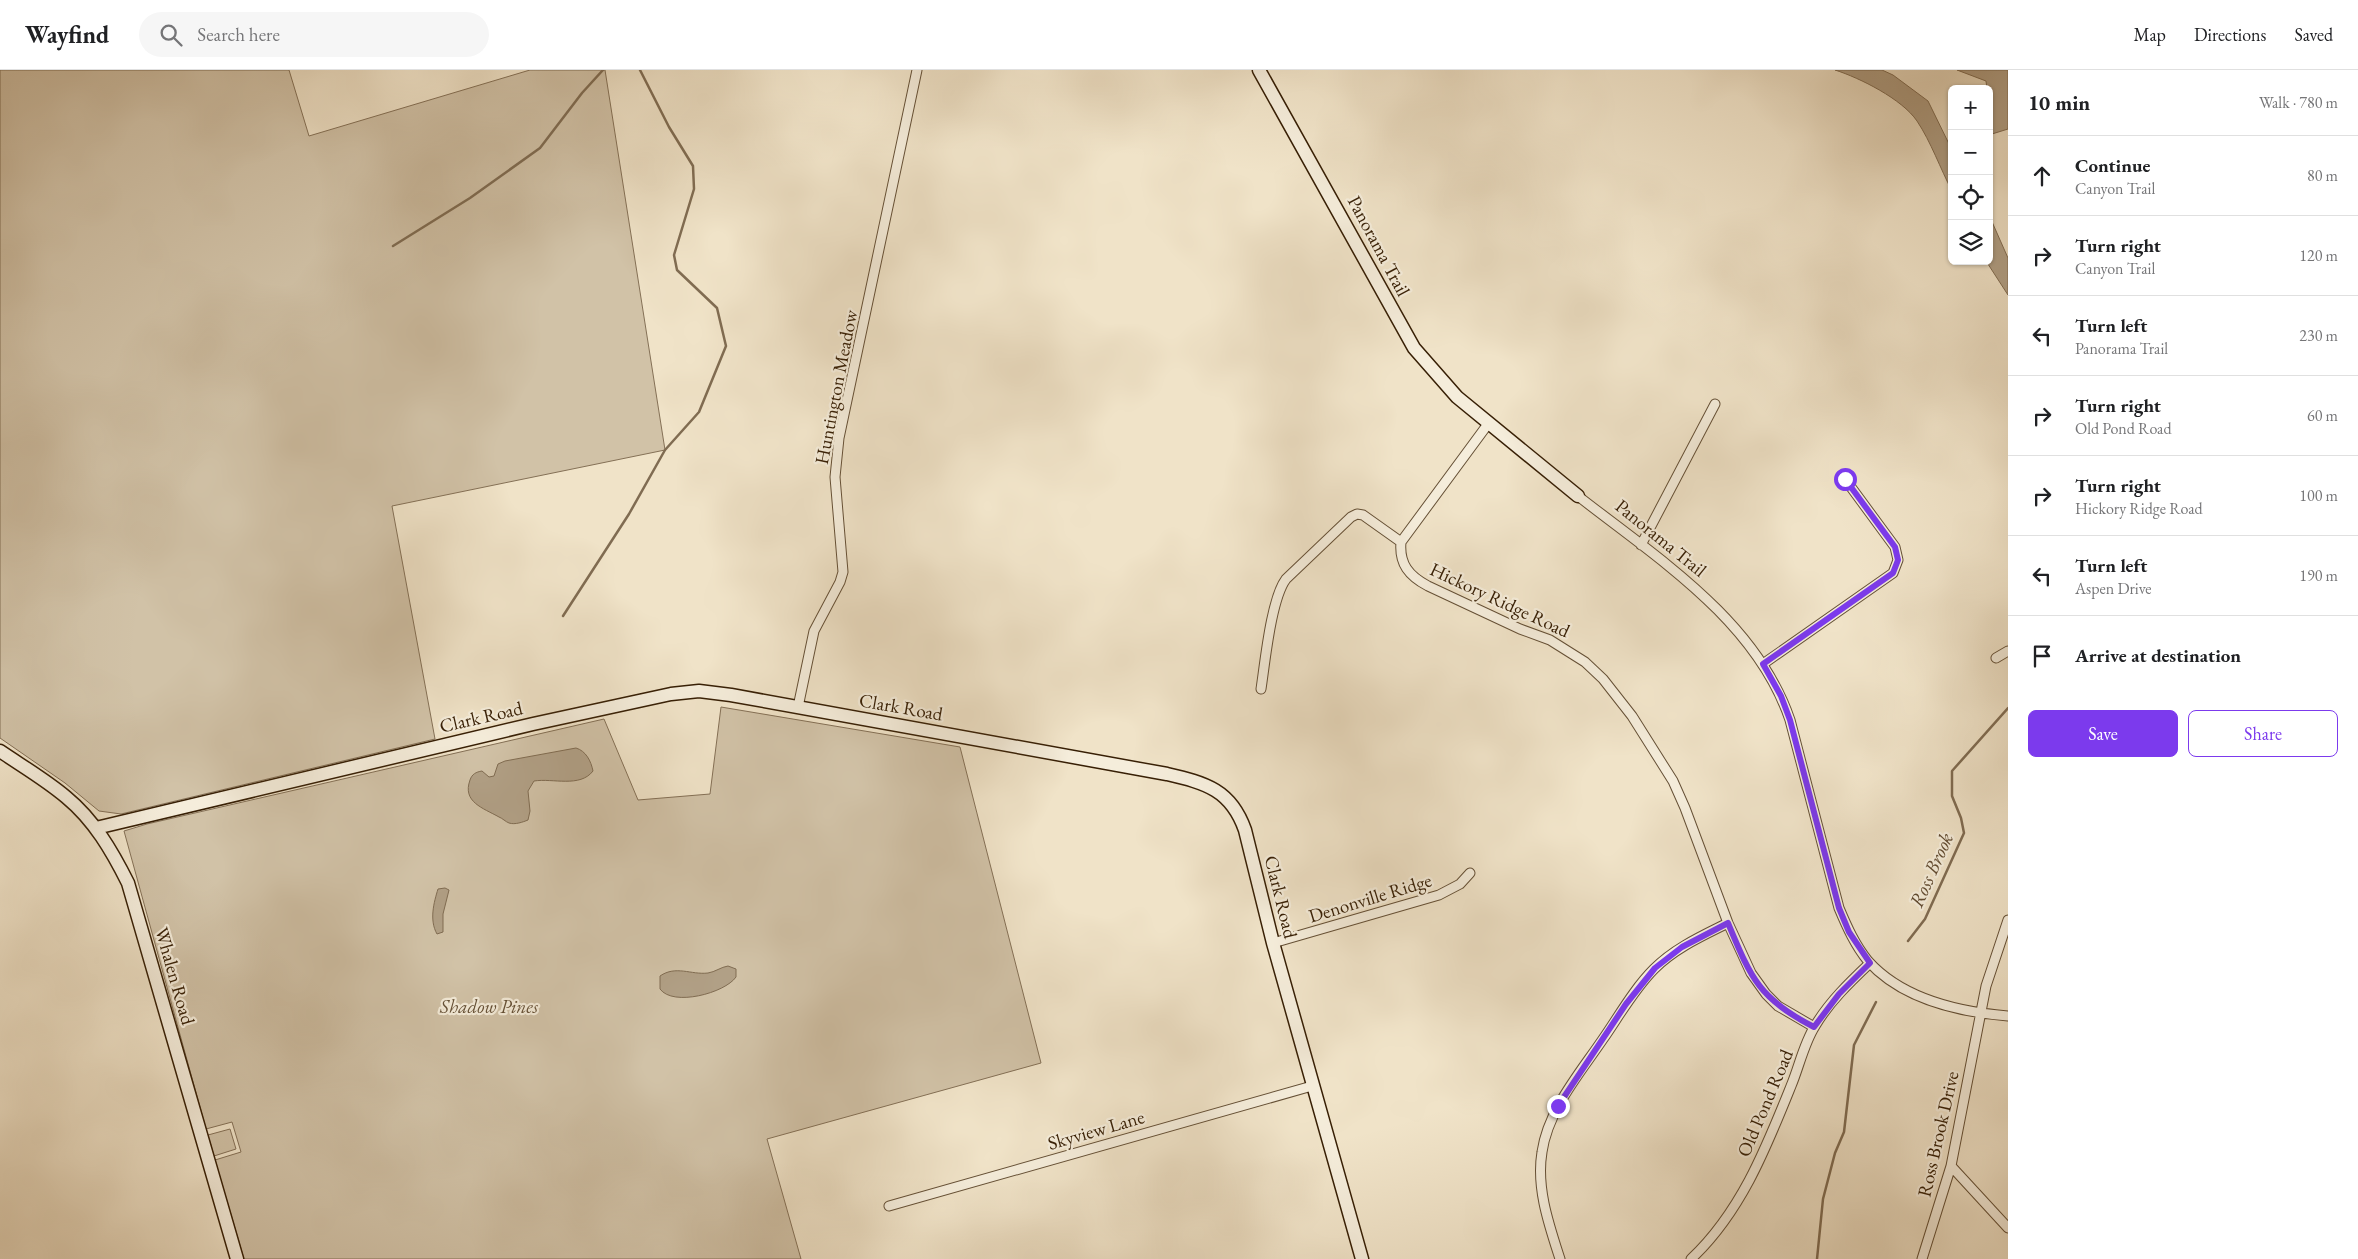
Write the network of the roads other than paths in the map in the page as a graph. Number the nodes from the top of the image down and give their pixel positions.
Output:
1 (917, 70) edge
2 (1259, 70) edge
3 (1715, 404) dead end
4 (1488, 424) junction
5 (1845, 479) dead end
6 (1578, 496) joint
7 (1401, 542) junction
8 (1641, 545) junction
9 (2008, 651) edge
10 (1996, 658) dead end
11 (1763, 664) junction
12 (1261, 689) dead end
13 (798, 707) junction
14 (0, 751) edge
15 (96, 828) junction
16 (1470, 873) dead end
17 (2008, 920) edge
18 (1728, 923) junction
19 (1273, 944) junction
20 (1870, 963) junction
21 (1980, 1014) junction
22 (2008, 1016) edge
23 (1814, 1027) junction
24 (1312, 1086) junction
25 (1951, 1166) junction
26 (889, 1206) dead end
27 (2008, 1228) edge
28 (237, 1259) edge
29 (1362, 1259) edge
30 (1560, 1259) edge
31 (1692, 1259) edge
32 (1922, 1259) edge

1 - 13 street, Huntington Meadow
2 - 4 street, Panorama Trail
3 - 8 street
4 - 6 street, Panorama Trail
4 - 7 street
5 - 11 street
6 - 8 street, Panorama Trail
7 - 12 street
7 - 18 street, Hickory Ridge Road
8 - 11 street, Panorama Trail
9 - 10 street
11 - 20 street, Panorama Trail
13 - 15 street, Clark Road
13 - 19 street, Clark Road
14 - 15 street, Whalen Road
15 - 28 street, Whalen Road
16 - 19 street, Denonville Ridge
17 - 21 street, Ross Brook Drive
18 - 23 street, Hickory Ridge Road
18 - 30 street
19 - 24 street, Clark Road
20 - 21 street, Panorama Trail
20 - 23 street, Old Pond Road
21 - 22 street, Panorama Trail
21 - 25 street, Ross Brook Drive
23 - 31 street, Old Pond Road
24 - 26 street, Skyview Lane
24 - 29 street, Clark Road
25 - 27 street
25 - 32 street, Ross Brook Drive

